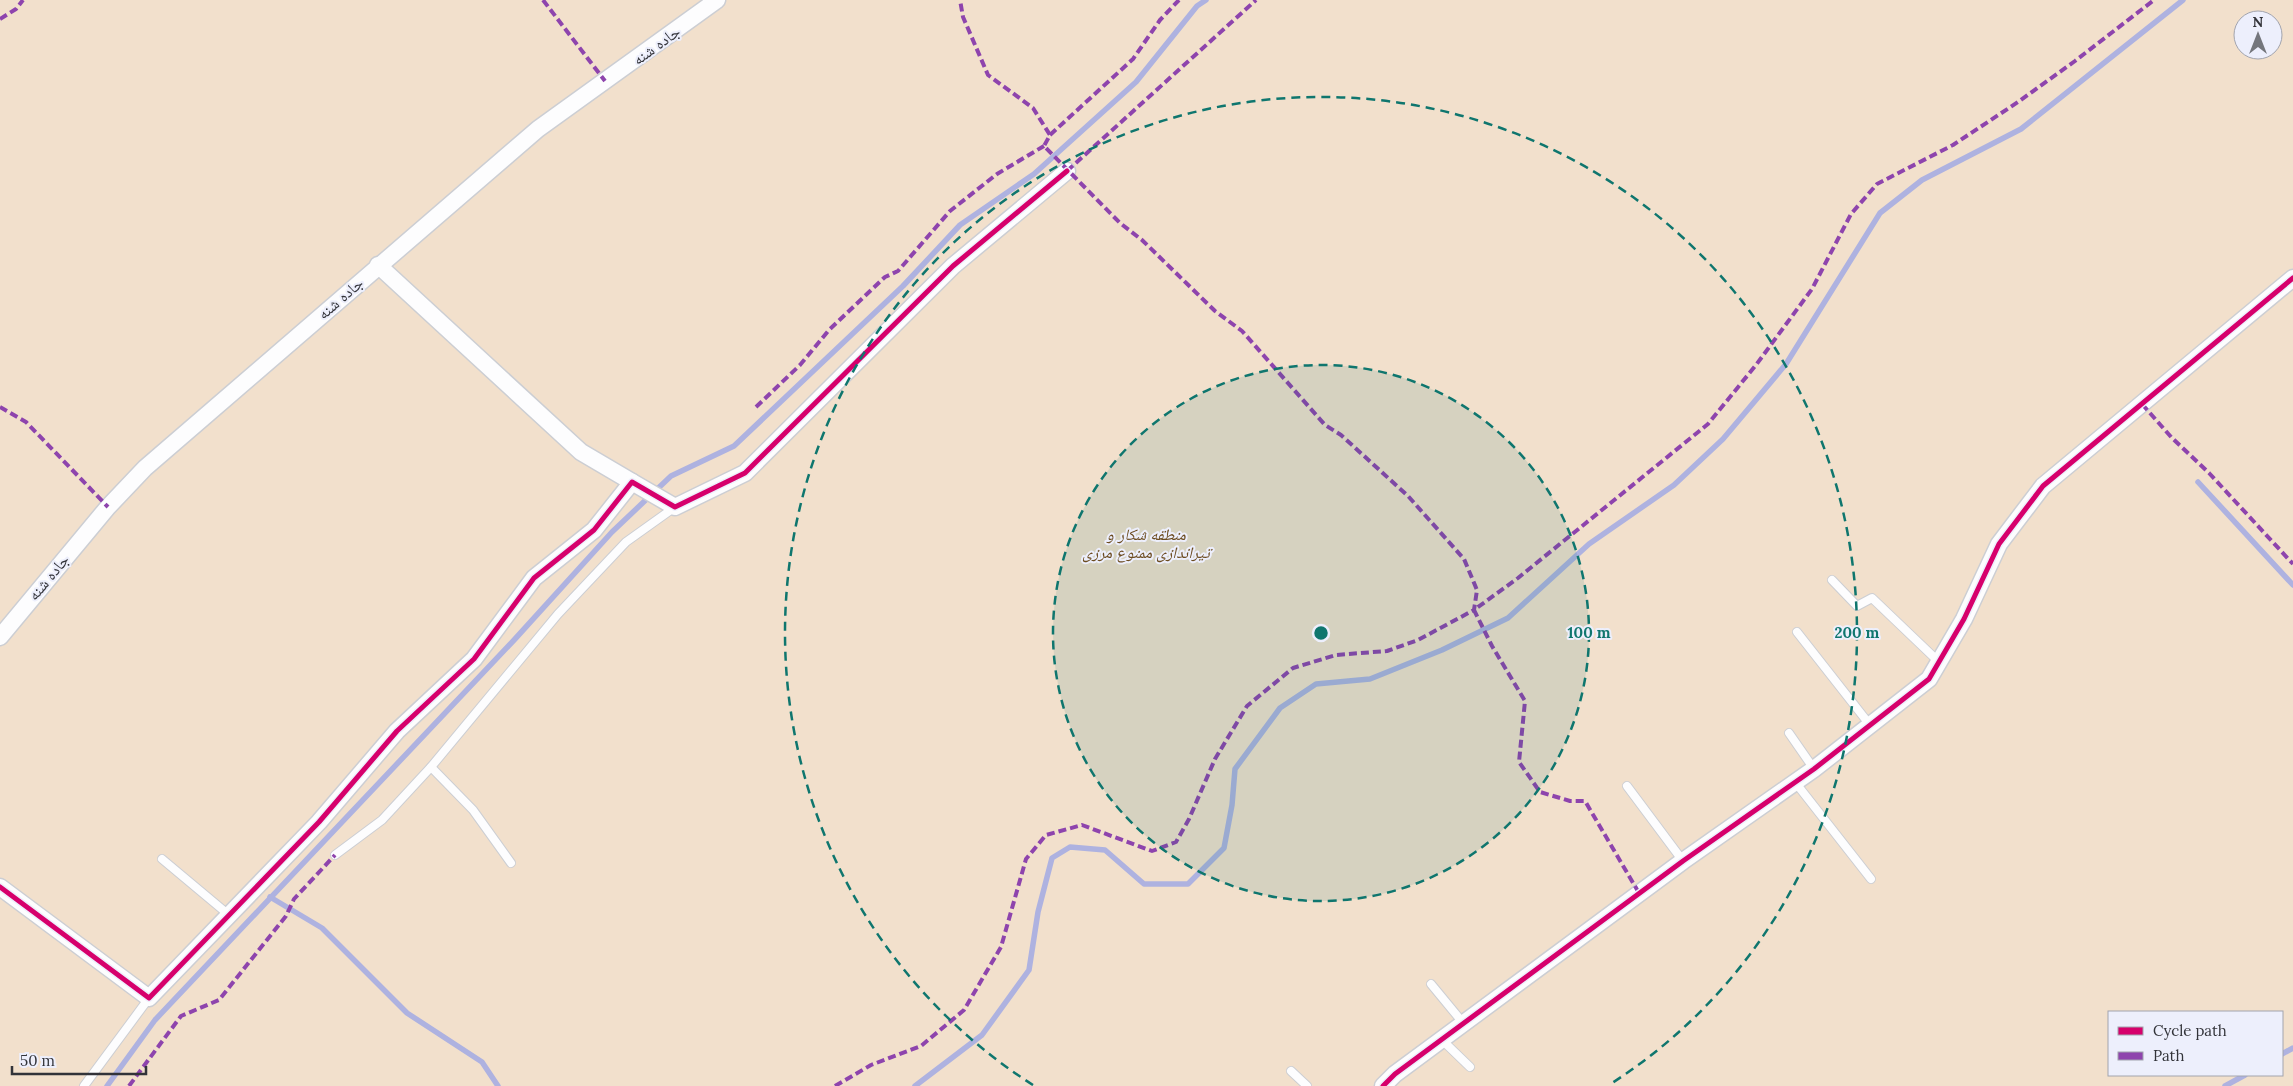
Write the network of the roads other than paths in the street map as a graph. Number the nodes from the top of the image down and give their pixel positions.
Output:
1 (717, 0) edge
2 (1066, 171) dead end
3 (378, 265) junction
4 (2293, 278) edge
5 (637, 485) junction
6 (669, 504) junction
7 (1832, 580) dead end
8 (1797, 632) dead end
9 (0, 637) edge
10 (1939, 662) junction
11 (1870, 725) junction
12 (1789, 733) dead end
13 (431, 767) junction
14 (1814, 769) junction
15 (1795, 782) junction
16 (1627, 786) dead end
17 (335, 856) dead end
18 (162, 859) dead end
19 (1683, 861) junction
20 (511, 864) dead end
21 (1870, 879) dead end
22 (0, 887) edge
23 (229, 916) junction
24 (1430, 984) dead end
25 (149, 998) junction
26 (1464, 1024) junction
27 (1442, 1040) junction
28 (1470, 1067) dead end
29 (1291, 1071) dead end
30 (84, 1086) edge
31 (1307, 1086) edge
32 (1383, 1086) edge

1 - 3 street, جاده شنه
2 - 6 street
3 - 5 street
3 - 9 street, جاده شنه
4 - 10 street
5 - 6 street
5 - 23 street
6 - 13 lane
7 - 10 lane
8 - 11 lane
10 - 11 street
11 - 14 street
12 - 14 lane
13 - 17 lane
13 - 20 lane
14 - 15 street
15 - 19 street
15 - 21 lane
16 - 19 lane
18 - 23 lane
19 - 26 street
22 - 25 street
23 - 25 street
24 - 26 lane
25 - 30 lane
26 - 27 street
27 - 28 lane
27 - 32 street
29 - 31 lane

